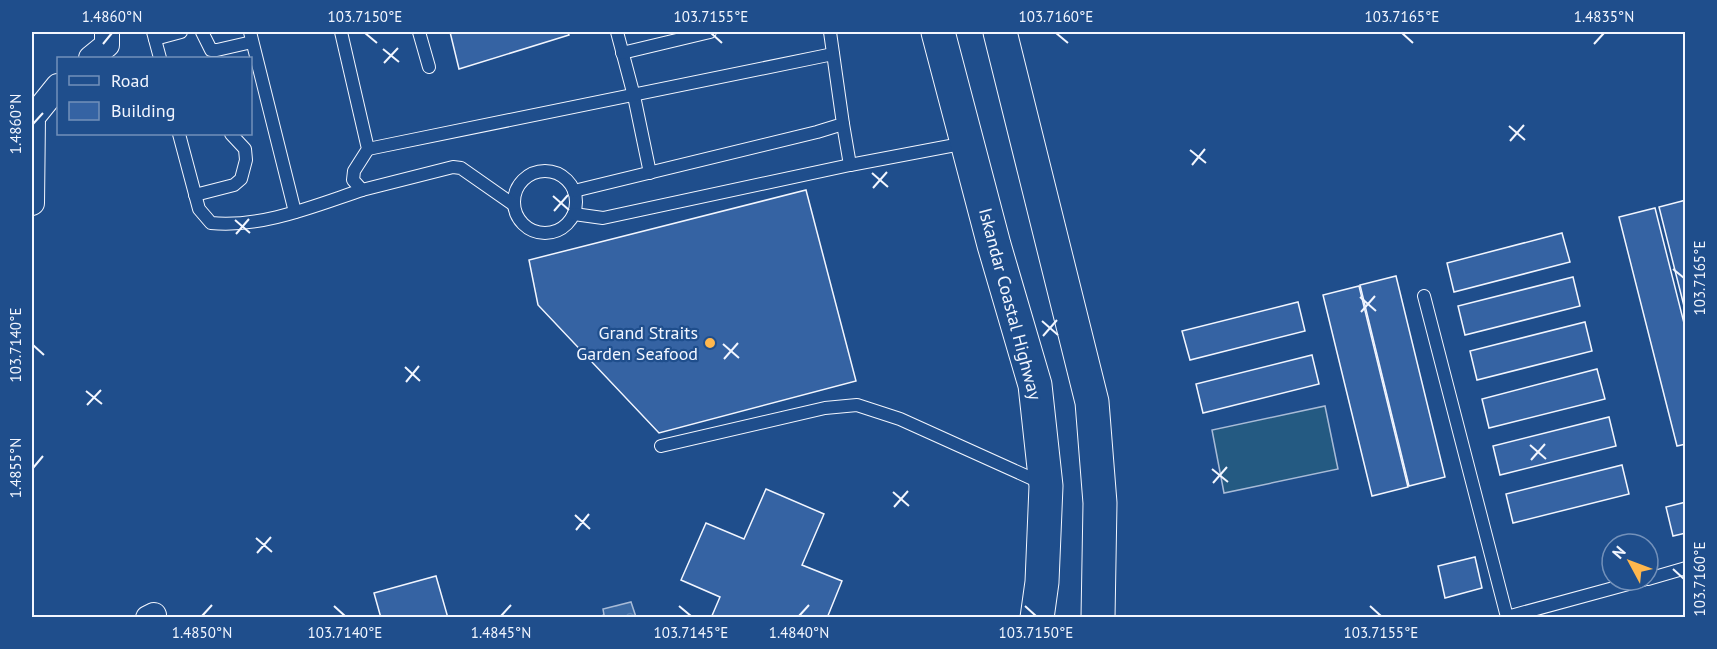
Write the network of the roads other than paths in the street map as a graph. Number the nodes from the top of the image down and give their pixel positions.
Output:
1 (107, 32) edge
2 (181, 32) edge
3 (202, 32) edge
4 (341, 32) edge
5 (419, 32) edge
6 (617, 32) edge
7 (710, 32) edge
8 (830, 32) edge
9 (938, 32) edge
10 (1000, 32) edge
11 (154, 35) edge
12 (251, 37) edge
13 (622, 53) junction
14 (833, 54) junction
15 (92, 57) edge
16 (160, 57) edge
17 (429, 68) dead end
18 (255, 74) edge
19 (57, 87) edge
20 (634, 96) junction
21 (32, 116) edge
22 (843, 124) junction
23 (179, 135) edge
24 (232, 135) edge
25 (967, 143) junction
26 (368, 149) junction
27 (850, 165) junction
28 (650, 173) junction
29 (362, 190) junction
30 (574, 191) junction
31 (195, 195) junction
32 (32, 203) edge
33 (514, 205) junction
34 (295, 212) junction
35 (574, 213) junction
36 (1424, 296) dead end
37 (661, 446) dead end
38 (1046, 486) junction
39 (1686, 568) edge
40 (1660, 576) edge
41 (1600, 592) edge
42 (1037, 618) edge
43 (1098, 618) edge

1 - 15 street
2 - 11 lane
3 - 12 lane
4 - 26 lane
5 - 17 lane
6 - 13 lane
7 - 13 lane
8 - 14 lane
9 - 25 highway, Iskandar Coastal Highway
10 - 43 highway
11 - 16 lane
12 - 18 lane
13 - 20 lane
14 - 20 lane
14 - 22 lane
18 - 34 lane
19 - 21 street
20 - 26 lane
20 - 28 lane
21 - 32 street
22 - 27 lane
22 - 28 lane
23 - 31 lane
24 - 31 lane
25 - 27 lane
25 - 38 highway, Iskandar Coastal Highway
26 - 29 lane
27 - 35 lane
28 - 30 lane
29 - 33 lane
29 - 34 lane
30 - 33 lane
30 - 35 lane
31 - 34 lane
33 - 35 lane
36 - 41 lane
37 - 38 lane
38 - 42 highway, Iskandar Coastal Highway
39 - 40 lane

